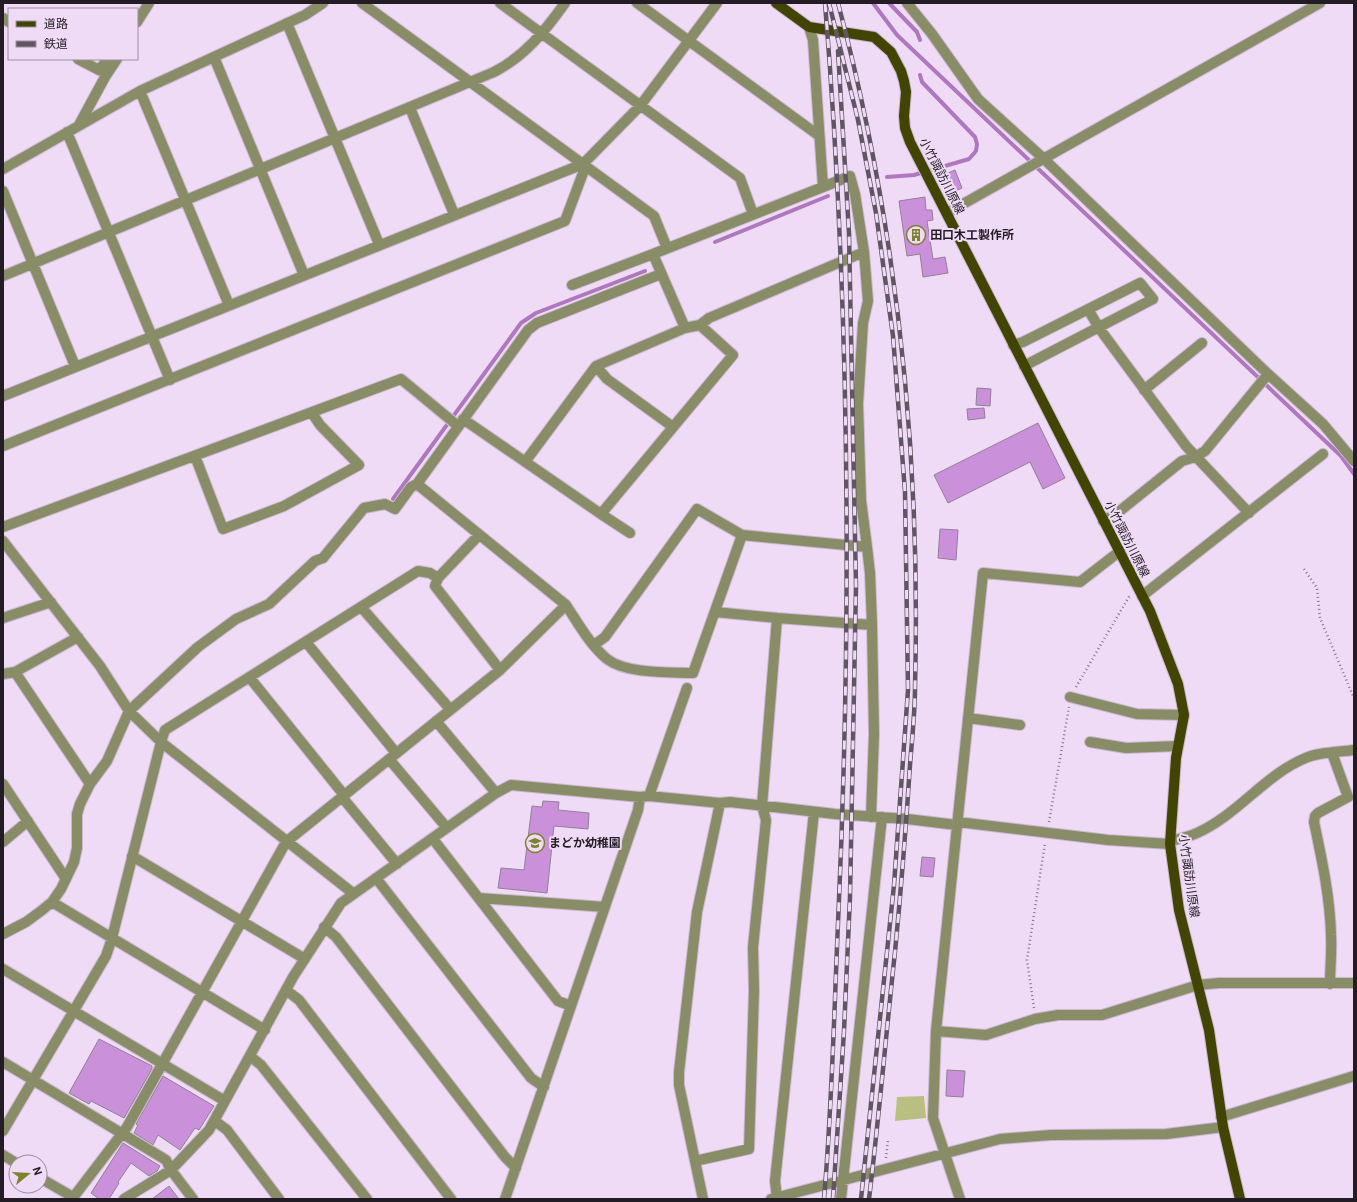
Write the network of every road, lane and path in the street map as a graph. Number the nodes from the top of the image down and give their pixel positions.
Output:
1 (149, 3) edge
2 (323, 3) edge
3 (362, 3) edge
4 (500, 3) edge
5 (565, 3) edge
6 (637, 3) edge
7 (717, 3) edge
8 (776, 3) edge
9 (907, 3) edge
10 (1320, 3) edge
11 (138, 20) edge
12 (287, 23) junction
13 (809, 27) junction
14 (542, 34) junction
15 (689, 41) junction
16 (214, 57) junction
17 (80, 60) edge
18 (107, 60) edge
19 (116, 60) edge
20 (472, 82) junction
21 (140, 91) junction
22 (640, 106) junction
23 (410, 108) junction
24 (79, 125) junction
25 (67, 132) junction
26 (818, 135) junction
27 (335, 139) junction
28 (1043, 159) junction
29 (583, 164) junction
30 (3, 169) edge
31 (261, 170) junction
32 (823, 187) junction
33 (3, 191) edge
34 (185, 201) junction
35 (947, 213) junction
36 (454, 214) junction
37 (753, 214) junction
38 (109, 232) junction
39 (379, 244) junction
40 (667, 248) junction
41 (864, 252) junction
42 (653, 254) junction
43 (33, 264) junction
44 (661, 274) junction
45 (304, 275) junction
46 (3, 276) edge
47 (572, 285) dead end
48 (229, 305) junction
49 (1088, 309) junction
50 (700, 325) junction
51 (685, 328) junction
52 (1099, 328) junction
53 (152, 335) junction
54 (1202, 343) dead end
55 (1014, 345) junction
56 (76, 366) junction
57 (596, 366) junction
58 (1024, 366) junction
59 (1268, 375) junction
60 (170, 380) junction
61 (1144, 390) junction
62 (3, 396) edge
63 (312, 413) junction
64 (459, 423) junction
65 (673, 427) junction
66 (3, 446) edge
67 (1323, 454) dead end
68 (195, 456) junction
69 (1195, 456) junction
70 (1354, 461) edge
71 (525, 462) junction
72 (417, 484) junction
73 (1248, 513) junction
74 (601, 514) junction
75 (1103, 521) junction
76 (3, 527) edge
77 (630, 533) dead end
78 (479, 535) junction
79 (742, 535) junction
80 (3, 541) edge
81 (867, 547) junction
82 (1120, 551) junction
83 (1304, 569) dead end
84 (438, 578) junction
85 (1136, 584) junction
86 (1142, 596) junction
87 (51, 602) junction
88 (566, 605) junction
89 (362, 608) junction
90 (715, 612) junction
91 (3, 618) edge
92 (777, 618) junction
93 (872, 625) junction
94 (78, 637) junction
95 (306, 642) junction
96 (594, 645) junction
97 (500, 670) junction
98 (15, 672) junction
99 (3, 674) edge
100 (250, 678) junction
101 (687, 688) dead end
102 (1070, 697) junction
103 (1354, 698) edge
104 (450, 709) junction
105 (129, 711) junction
106 (1184, 715) junction
107 (968, 718) junction
108 (436, 721) junction
109 (1020, 725) dead end
110 (161, 742) junction
111 (1090, 742) dead end
112 (1178, 746) junction
113 (1354, 750) edge
114 (1332, 754) junction
115 (393, 756) junction
116 (3, 784) edge
117 (90, 784) junction
118 (496, 793) junction
119 (343, 796) junction
120 (645, 796) junction
121 (720, 803) junction
122 (762, 806) junction
123 (814, 812) junction
124 (871, 817) junction
125 (882, 817) junction
126 (28, 822) junction
127 (958, 823) junction
128 (447, 828) junction
129 (1047, 832) junction
130 (433, 839) junction
131 (3, 842) edge
132 (286, 842) junction
133 (1170, 843) junction
134 (132, 856) junction
135 (397, 864) junction
136 (376, 878) junction
137 (66, 879) junction
138 (354, 894) junction
139 (479, 898) junction
140 (52, 902) junction
141 (605, 907) junction
142 (242, 922) junction
143 (324, 927) junction
144 (3, 934) edge
145 (112, 938) junction
146 (305, 959) junction
147 (3, 969) edge
148 (1354, 983) edge
149 (1330, 984) junction
150 (1198, 986) junction
151 (286, 990) junction
152 (202, 993) junction
153 (571, 1006) junction
154 (74, 1012) junction
155 (1035, 1019) junction
156 (264, 1030) junction
157 (936, 1031) junction
158 (250, 1056) junction
159 (3, 1062) edge
160 (163, 1064) junction
161 (1354, 1076) edge
162 (33, 1080) junction
163 (544, 1087) junction
164 (225, 1101) junction
165 (215, 1121) junction
166 (1222, 1122) junction
167 (3, 1131) edge
168 (122, 1134) junction
169 (888, 1140) dead end
170 (946, 1153) junction
171 (695, 1161) junction
172 (516, 1168) junction
173 (885, 1169) junction
174 (171, 1170) junction
175 (842, 1180) junction
176 (48, 1183) edge
177 (72, 1198) edge
178 (774, 1198) edge
179 (124, 1199) edge
180 (193, 1199) edge
181 (279, 1199) edge
182 (367, 1199) edge
183 (451, 1199) edge
184 (505, 1199) edge
185 (703, 1199) edge
186 (841, 1199) edge
187 (960, 1199) edge
188 (1240, 1199) edge

1 - 11 street
2 - 12 street
3 - 20 street
4 - 14 street
5 - 14 street
6 - 15 street
7 - 15 street
8 - 13 main road, 小竹諏訪川原線
9 - 28 street
10 - 28 street
12 - 16 street
12 - 27 street
13 - 26 street
13 - 35 main road, 小竹諏訪川原線
14 - 20 street
14 - 22 street
15 - 22 street
15 - 26 street
16 - 21 street
16 - 31 street
17 - 18 street
19 - 24 street
20 - 23 street
20 - 29 street
21 - 24 street
21 - 34 street
22 - 29 street
22 - 37 street
23 - 27 street
23 - 36 street
24 - 25 street
25 - 30 street
25 - 38 street
26 - 32 street
27 - 31 street
27 - 39 street
28 - 35 street
28 - 59 street
29 - 36 street
29 - 40 street
29 - 60 street
31 - 34 street
31 - 45 street
32 - 37 street
32 - 41 street
33 - 43 street
34 - 38 street
34 - 48 street
35 - 55 main road, 小竹諏訪川原線
36 - 39 street
37 - 40 street
38 - 43 street
38 - 53 street
39 - 45 street
40 - 42 street
41 - 50 street
41 - 81 street
42 - 44 street
42 - 47 street
43 - 46 street
43 - 56 street
44 - 51 street
44 - 64 street
45 - 48 street
48 - 53 street
49 - 52 street
49 - 52 street
49 - 55 street
50 - 51 street
50 - 65 street
51 - 57 street
52 - 58 street
52 - 61 street
53 - 56 street
53 - 60 street
54 - 61 street
55 - 58 main road, 小竹諏訪川原線
56 - 62 street
57 - 65 street
57 - 71 street
58 - 75 main road, 小竹諏訪川原線
59 - 69 street
59 - 70 street
60 - 66 street
61 - 69 street
63 - 64 street
63 - 68 street
63 - 68 street
64 - 71 street
64 - 72 street
65 - 74 street
67 - 73 street
68 - 76 street
69 - 73 street
69 - 75 street
71 - 74 street
72 - 78 street
72 - 105 street
73 - 86 street
74 - 77 street
75 - 82 main road, 小竹諏訪川原線
78 - 84 street
78 - 88 street
79 - 81 street
79 - 90 street
79 - 96 street
80 - 87 street
81 - 93 street
82 - 85 main road, 小竹諏訪川原線
82 - 107 street
83 - 103 path
84 - 89 street
84 - 97 street
85 - 86 main road, 小竹諏訪川原線
85 - 102 path
86 - 106 main road, 小竹諏訪川原線
87 - 91 street
87 - 94 street
88 - 96 street
88 - 97 street
89 - 95 street
89 - 104 street
90 - 92 street
90 - 96 street
92 - 93 street
92 - 122 street
93 - 124 street
94 - 98 street
94 - 105 street
95 - 100 street
95 - 115 street
97 - 104 street
98 - 99 street
98 - 117 street
100 - 110 street
100 - 119 street
101 - 120 street
102 - 106 street
102 - 129 path
104 - 108 street
105 - 110 street
105 - 117 street
106 - 112 main road, 小竹諏訪川原線
107 - 109 street
107 - 127 street
108 - 115 street
108 - 118 street
110 - 132 street
110 - 134 street
111 - 112 street
112 - 133 main road, 小竹諏訪川原線
113 - 114 street
114 - 133 street
114 - 149 street
115 - 119 street
115 - 128 street
116 - 126 street
117 - 137 street
118 - 120 street
118 - 128 street
119 - 132 street
119 - 135 street
120 - 121 street
120 - 141 street
121 - 122 street
121 - 171 street
122 - 123 street
122 - 171 street
123 - 124 street
123 - 178 street
124 - 125 street
125 - 127 street
125 - 175 street
126 - 131 street
126 - 137 street
127 - 129 street
127 - 157 street
128 - 130 street
129 - 133 street
129 - 155 path
130 - 135 street
130 - 139 street
132 - 138 street
132 - 142 street
133 - 150 main road, 小竹諏訪川原線
134 - 142 street
134 - 145 street
135 - 136 street
136 - 138 street
136 - 163 street
137 - 140 street
138 - 143 street
139 - 141 street
139 - 153 street
140 - 144 street
140 - 145 street
141 - 153 street
142 - 146 street
142 - 152 street
143 - 146 street
143 - 172 street
145 - 152 street
145 - 154 street
146 - 151 street
147 - 154 street
148 - 149 street
149 - 150 street
150 - 155 street
150 - 166 main road, 小竹諏訪川原線
151 - 156 street
151 - 183 street
152 - 156 street
152 - 160 street
153 - 163 street
154 - 160 street
154 - 162 street
155 - 157 street
156 - 158 street
157 - 170 street
158 - 164 street
158 - 182 street
159 - 162 street
160 - 164 street
160 - 168 street
161 - 166 street
162 - 167 street
162 - 168 street
163 - 172 street
164 - 165 street
165 - 174 street
165 - 181 street
166 - 170 street
166 - 188 main road, 小竹諏訪川原線
168 - 174 street
168 - 177 street
169 - 173 path
170 - 173 street
170 - 187 street
171 - 185 street
172 - 184 street
173 - 175 street
174 - 179 street
174 - 180 street
175 - 178 street
175 - 186 street
176 - 177 street

